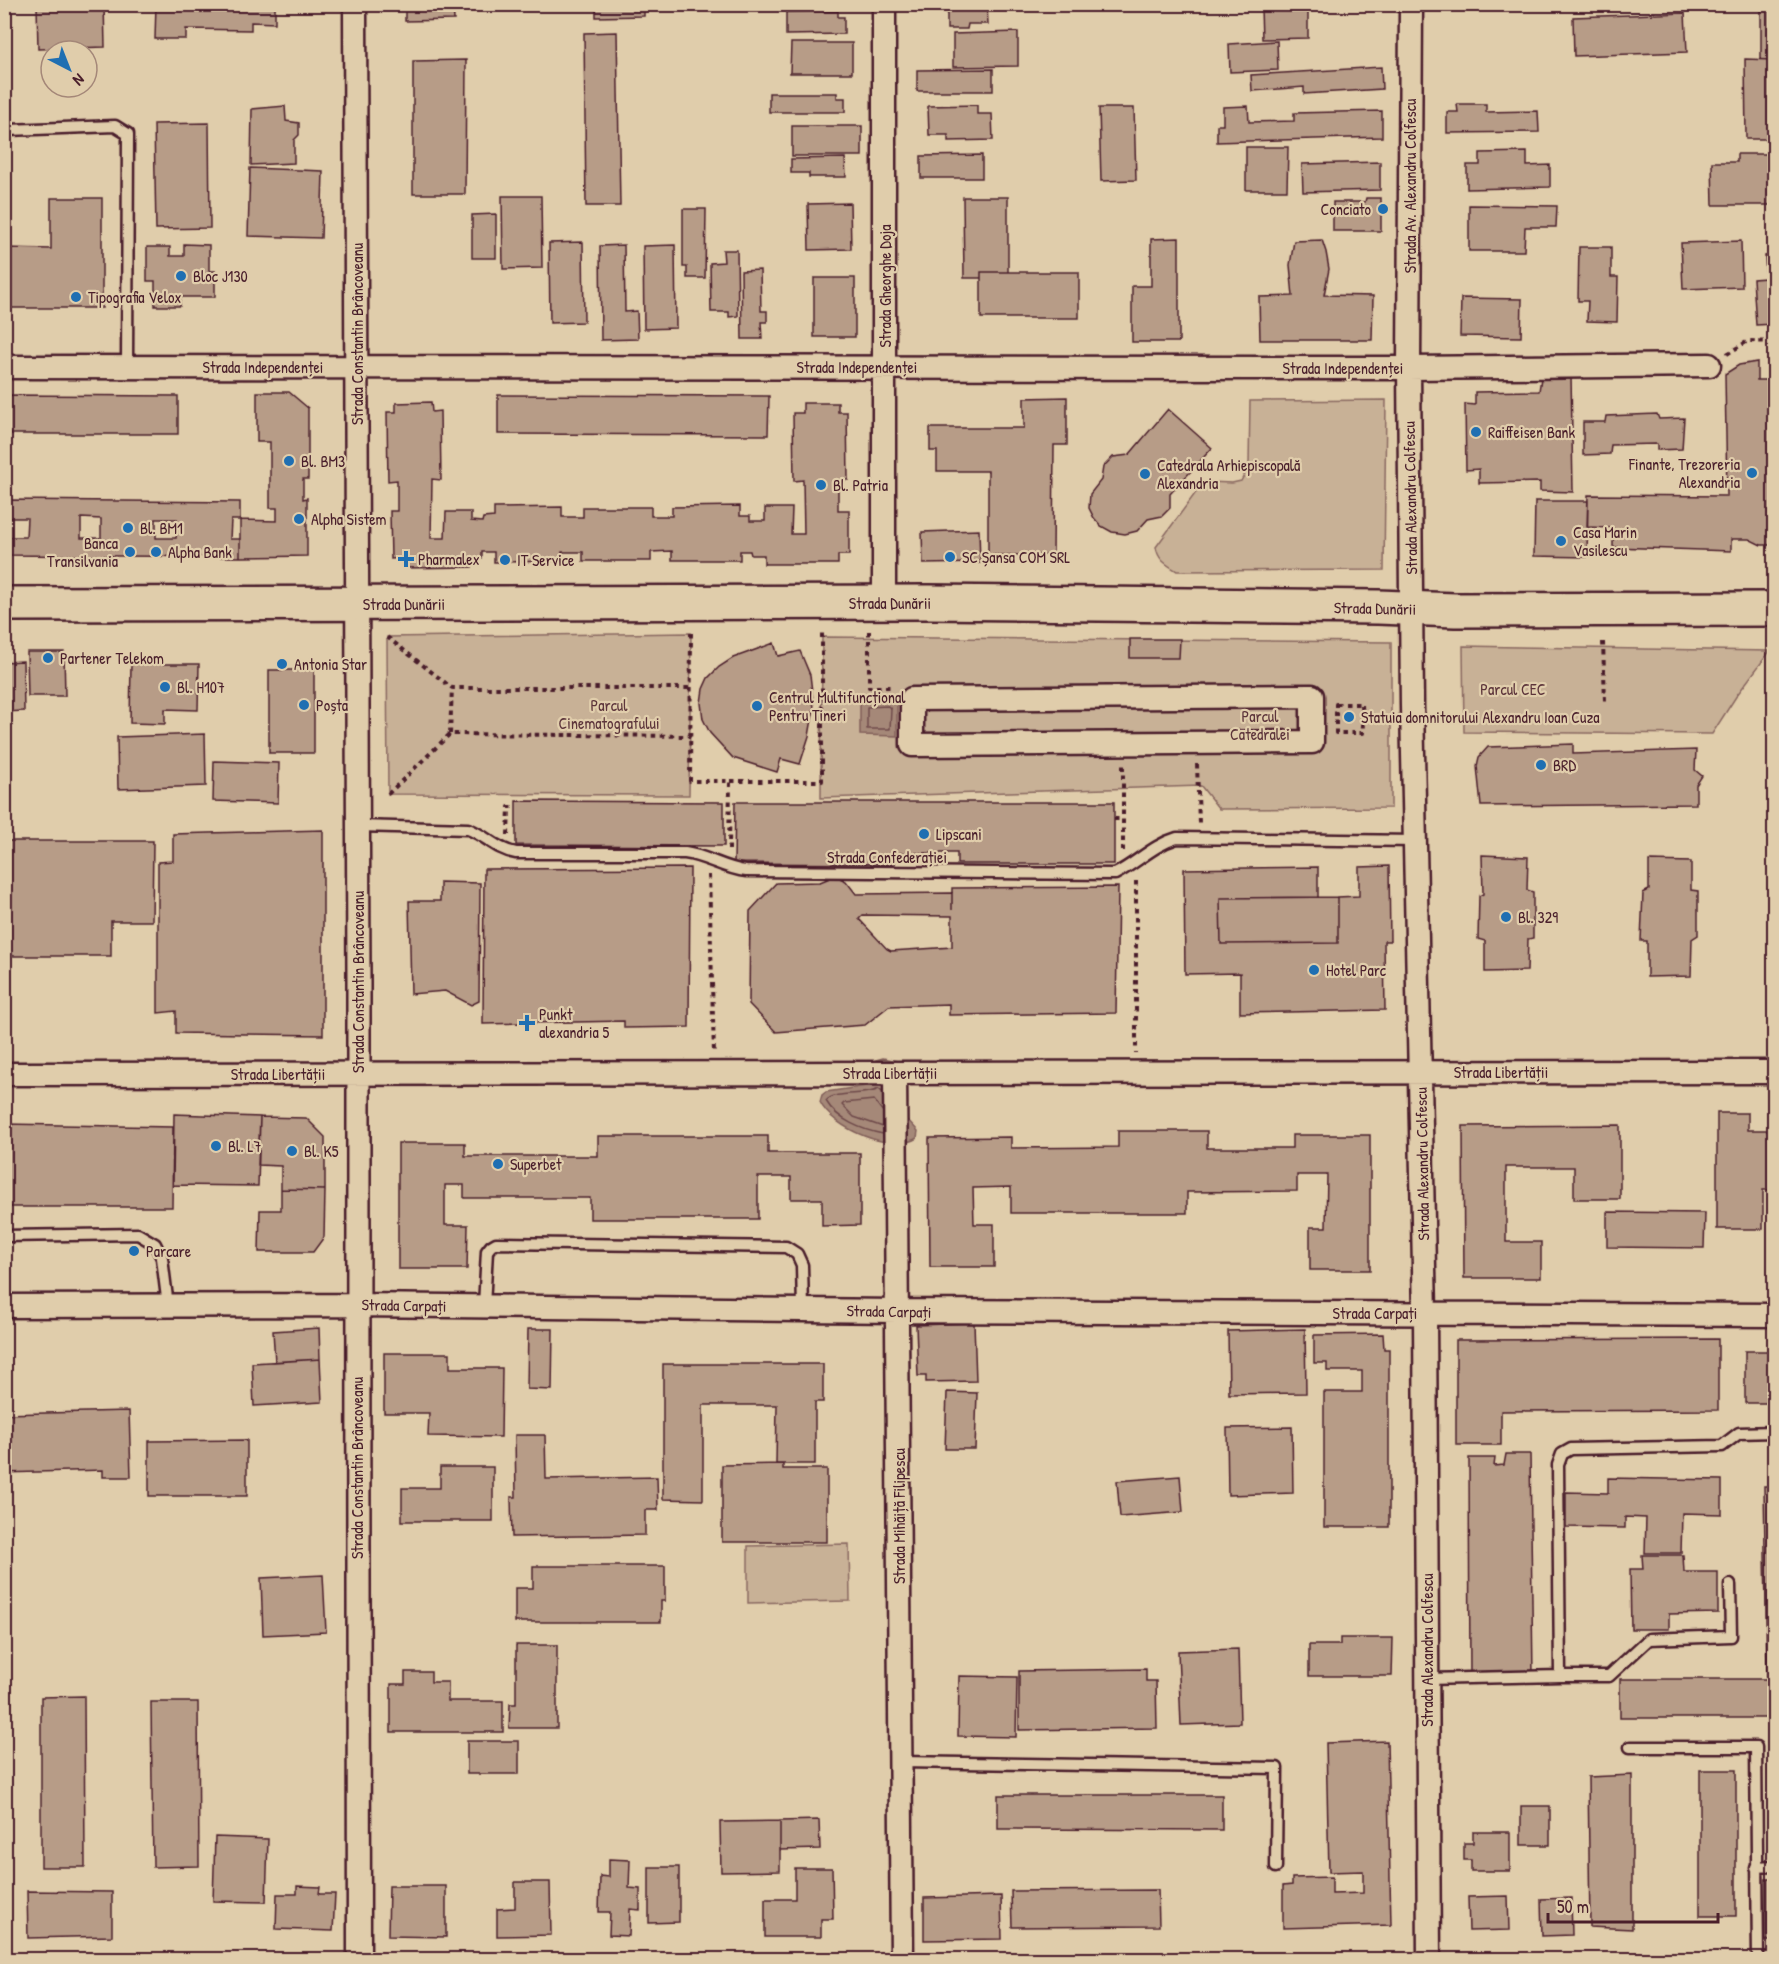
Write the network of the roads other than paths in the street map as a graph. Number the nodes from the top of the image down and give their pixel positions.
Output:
1 (355, 4) edge
2 (884, 4) edge
3 (1411, 4) edge
4 (4, 134) edge
5 (1709, 365) road end
6 (4, 366) edge
7 (127, 367) junction
8 (358, 367) junction
9 (885, 367) junction
10 (1409, 368) junction
11 (358, 603) junction
12 (884, 603) junction
13 (4, 604) edge
14 (1411, 608) junction
15 (1774, 609) edge
16 (1124, 743) joint
17 (358, 826) junction
18 (1416, 841) junction
19 (1420, 1072) junction
20 (1774, 1072) edge
21 (895, 1073) junction
22 (4, 1074) edge
23 (357, 1074) junction
24 (4, 1236) edge
25 (357, 1305) junction
26 (4, 1306) edge
27 (168, 1306) junction
28 (484, 1306) junction
29 (803, 1310) junction
30 (897, 1311) junction
31 (1425, 1314) junction
32 (1774, 1315) edge
33 (1774, 1432) edge
34 (1730, 1585) dead end
35 (1560, 1677) junction
36 (1427, 1679) junction
37 (1630, 1747) dead end
38 (901, 1762) junction
39 (1774, 1866) edge
40 (1276, 1867) dead end
41 (1756, 1867) junction
42 (358, 1959) edge
43 (902, 1959) edge
44 (1430, 1959) edge
45 (1758, 1959) edge

1 - 8 street, Strada Constantin Brâncoveanu
2 - 9 street, Strada Gheorghe Doja
3 - 10 street, Strada Av. Alexandru Colfescu
4 - 7 lane
5 - 10 street, Strada Independenței
6 - 7 street, Strada Independenței
7 - 8 street, Strada Independenței
8 - 9 street, Strada Independenței
8 - 11 street, Strada Constantin Brâncoveanu
9 - 10 street, Strada Independenței
9 - 12 street, Strada Gheorghe Doja
10 - 14 street, Strada Alexandru Colfescu
11 - 12 main road, Strada Dunării
11 - 13 main road, Strada Dunării
11 - 17 street, Strada Constantin Brâncoveanu
12 - 14 main road, Strada Dunării
14 - 15 main road, Strada Dunării
14 - 18 street, Strada Alexandru Colfescu
16 - 16 street
17 - 18 lane, Strada Confederației
17 - 23 street, Strada Constantin Brâncoveanu
18 - 19 street, Strada Alexandru Colfescu
19 - 20 street, Strada Libertății
19 - 21 street, Strada Libertății
19 - 31 street, Strada Alexandru Colfescu
21 - 23 street, Strada Libertății
21 - 30 street, Strada Mihăiță Filipescu
22 - 23 street, Strada Libertății
23 - 25 street, Strada Constantin Brâncoveanu
24 - 27 lane
25 - 27 street, Strada Carpați
25 - 28 street, Strada Carpați
25 - 42 street, Strada Constantin Brâncoveanu
26 - 27 street, Strada Carpați
28 - 29 street, Strada Carpați
28 - 29 lane
29 - 30 street, Strada Carpați
30 - 31 street, Strada Carpați
30 - 38 street, Strada Mihăiță Filipescu
31 - 32 street, Strada Carpați
31 - 36 street, Strada Alexandru Colfescu
33 - 35 lane
34 - 35 lane
35 - 36 lane
36 - 44 street, Strada Alexandru Colfescu
37 - 41 lane
38 - 40 lane
38 - 43 street, Strada Mihăiță Filipescu
39 - 41 lane
41 - 45 lane

